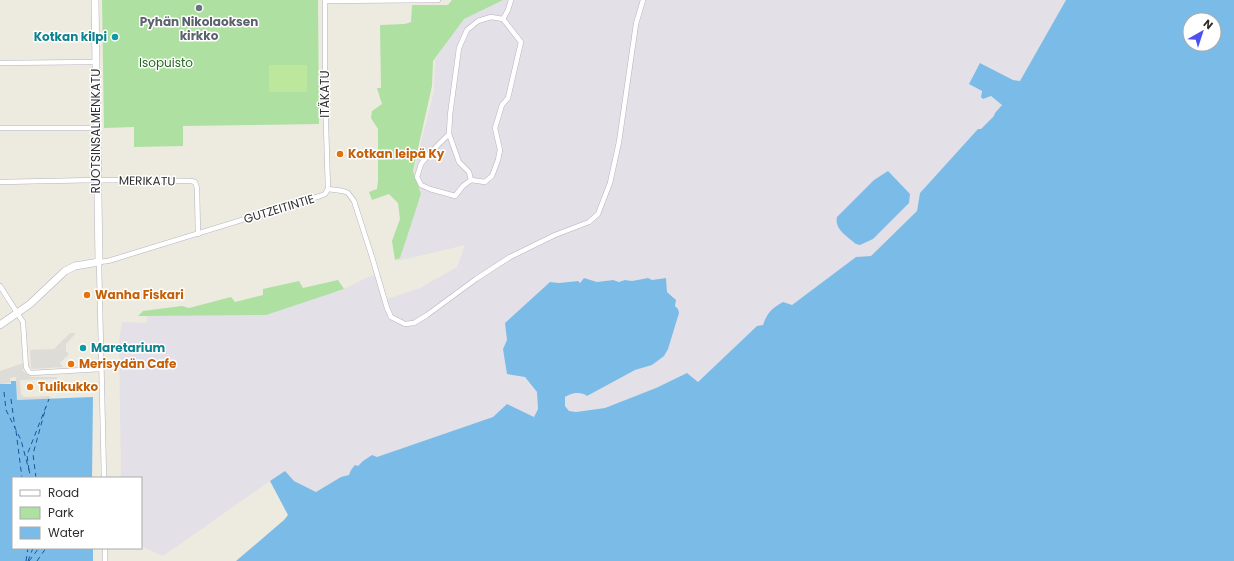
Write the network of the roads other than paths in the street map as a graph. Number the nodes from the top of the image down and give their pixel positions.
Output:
1 (95, 0) edge
2 (324, 0) edge
3 (438, 0) edge
4 (511, 0) edge
5 (643, 0) edge
6 (502, 18) junction
7 (96, 62) junction
8 (0, 63) edge
9 (0, 128) edge
10 (96, 128) junction
11 (449, 134) junction
12 (97, 180) junction
13 (471, 180) junction
14 (0, 182) edge
15 (328, 189) junction
16 (198, 234) junction
17 (99, 262) junction
18 (0, 286) edge
19 (18, 313) junction
20 (0, 325) edge
21 (101, 369) junction
22 (104, 477) edge
23 (105, 549) edge
24 (105, 561) edge

1 - 7 street, RUOTSINSALMENKATU
2 - 3 street
2 - 15 street, ITÄKATU
4 - 6 street
5 - 15 street, GUTZEITINTIE
6 - 11 street
6 - 13 street
7 - 8 street
7 - 10 street, RUOTSINSALMENKATU
9 - 10 street
10 - 12 street, RUOTSINSALMENKATU
11 - 13 street
11 - 13 street
12 - 14 street, MERIKATU
12 - 16 street, MERIKATU
12 - 17 street, RUOTSINSALMENKATU
15 - 16 street, GUTZEITINTIE
16 - 17 street, GUTZEITINTIE
17 - 19 street
17 - 21 street
18 - 19 street
19 - 20 street
19 - 21 street
21 - 22 street
23 - 24 street

